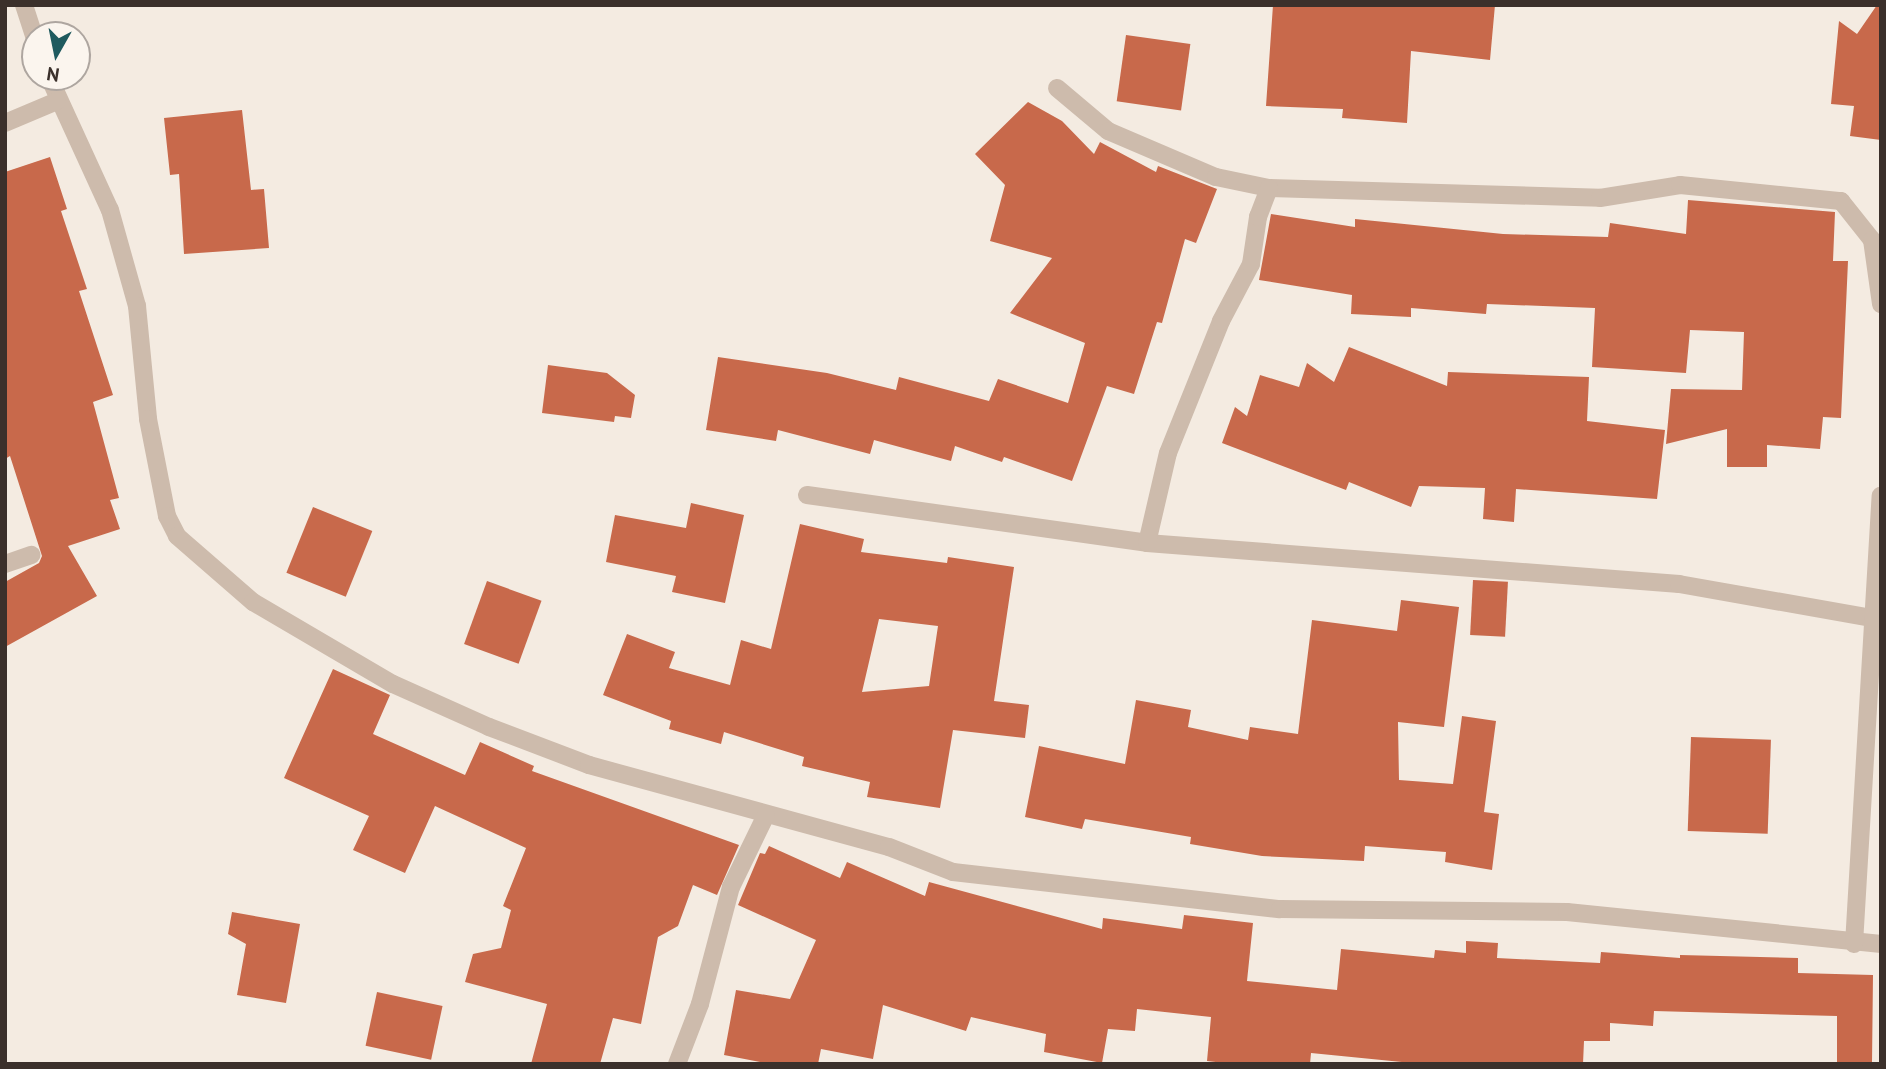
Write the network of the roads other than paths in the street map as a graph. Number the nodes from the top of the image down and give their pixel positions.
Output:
1 (1057, 88) dead end
2 (54, 91) edge
3 (57, 101) junction
4 (5, 123) edge
5 (1269, 188) junction
6 (1881, 304) edge
7 (807, 495) dead end
8 (1881, 496) edge
9 (1147, 543) junction
10 (32, 555) dead end
11 (5, 564) edge
12 (1874, 623) edge
13 (766, 815) junction
14 (1854, 944) junction
15 (1881, 944) edge
16 (677, 1064) edge

1 - 5 street
2 - 3 street
3 - 4 street
3 - 13 street
5 - 6 street
5 - 9 street
7 - 9 street
8 - 12 street
9 - 12 street
10 - 11 street
12 - 14 street
13 - 14 street
13 - 16 street
14 - 15 street

